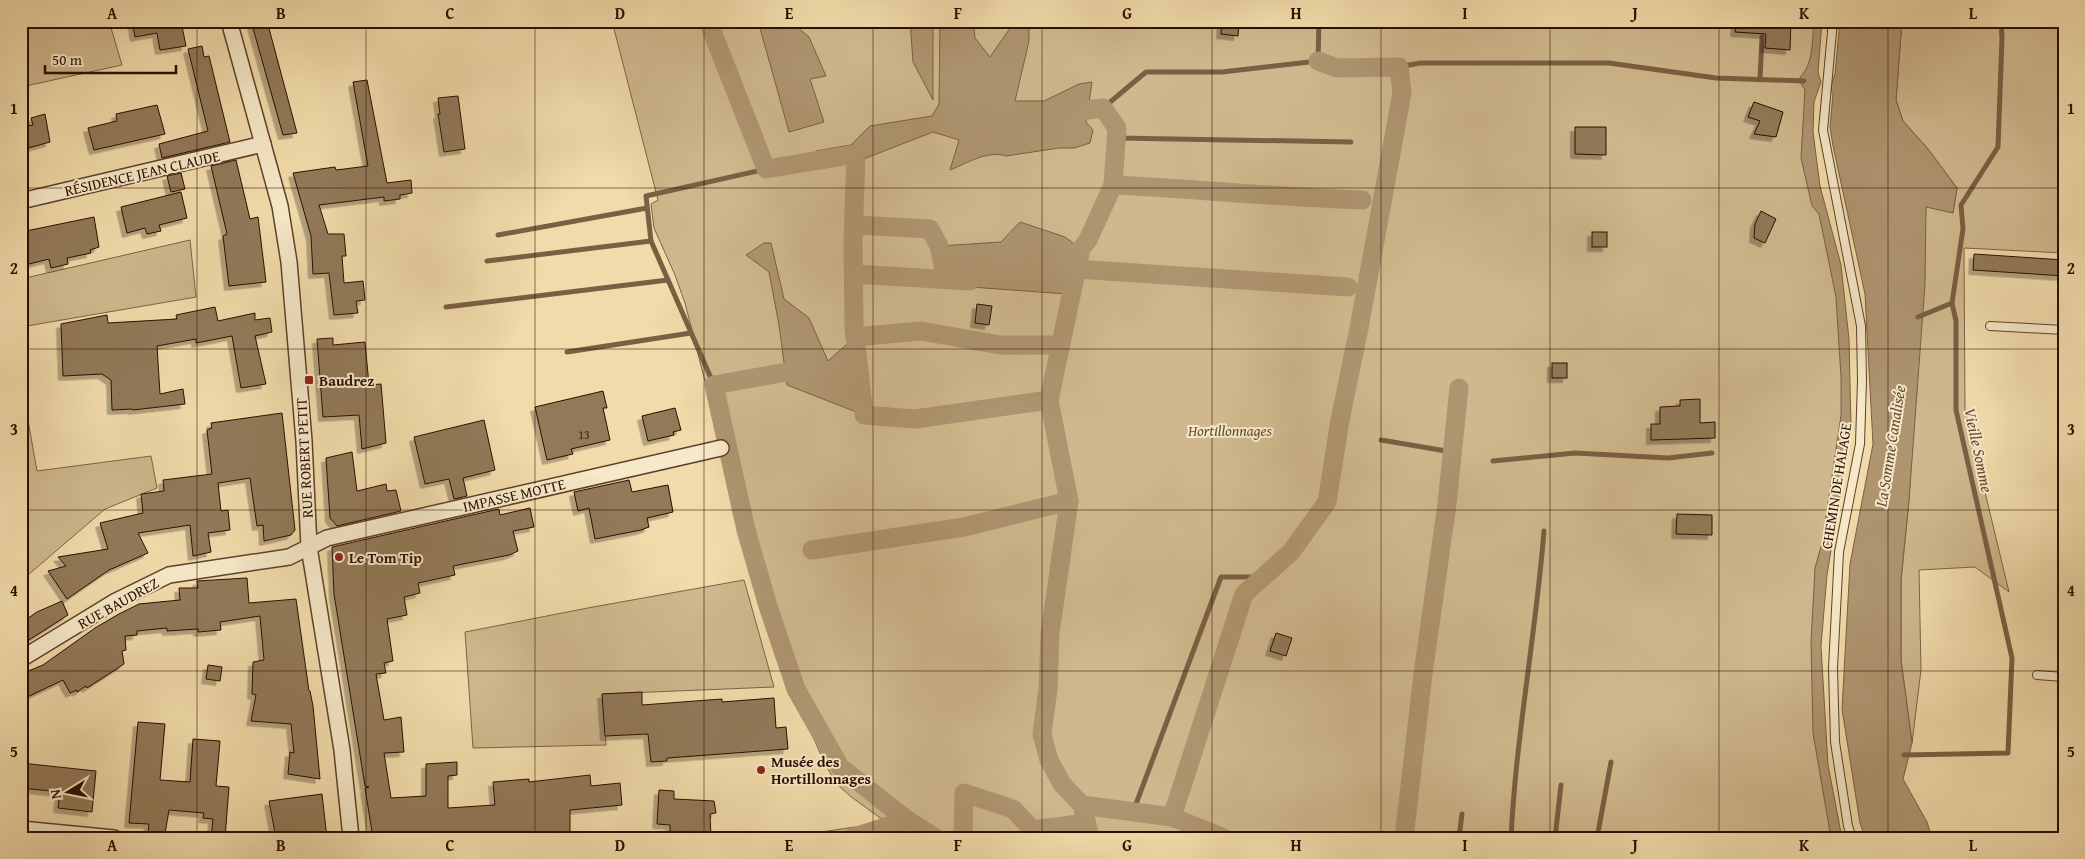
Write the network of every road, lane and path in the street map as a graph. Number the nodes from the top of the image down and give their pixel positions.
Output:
1 (230, 21) edge
2 (1833, 21) edge
3 (263, 144) junction
4 (21, 201) edge
5 (1990, 326) dead end
6 (2064, 330) edge
7 (721, 448) dead end
8 (309, 547) junction
9 (21, 659) edge
10 (2037, 675) dead end
11 (2064, 677) edge
12 (21, 829) edge
13 (114, 838) edge
14 (351, 838) edge
15 (1852, 838) edge

1 - 3 street, RUE ROBERT PETIT
2 - 15 lane, CHEMIN DE HALAGE
3 - 4 street, RÉSIDENCE JEAN CLAUDE
3 - 8 street, RUE ROBERT PETIT
5 - 6 lane
7 - 8 street, IMPASSE MOTTE
8 - 9 street, RUE BAUDREZ
8 - 14 street, RUE ROBERT PETIT
10 - 11 lane
12 - 13 street

